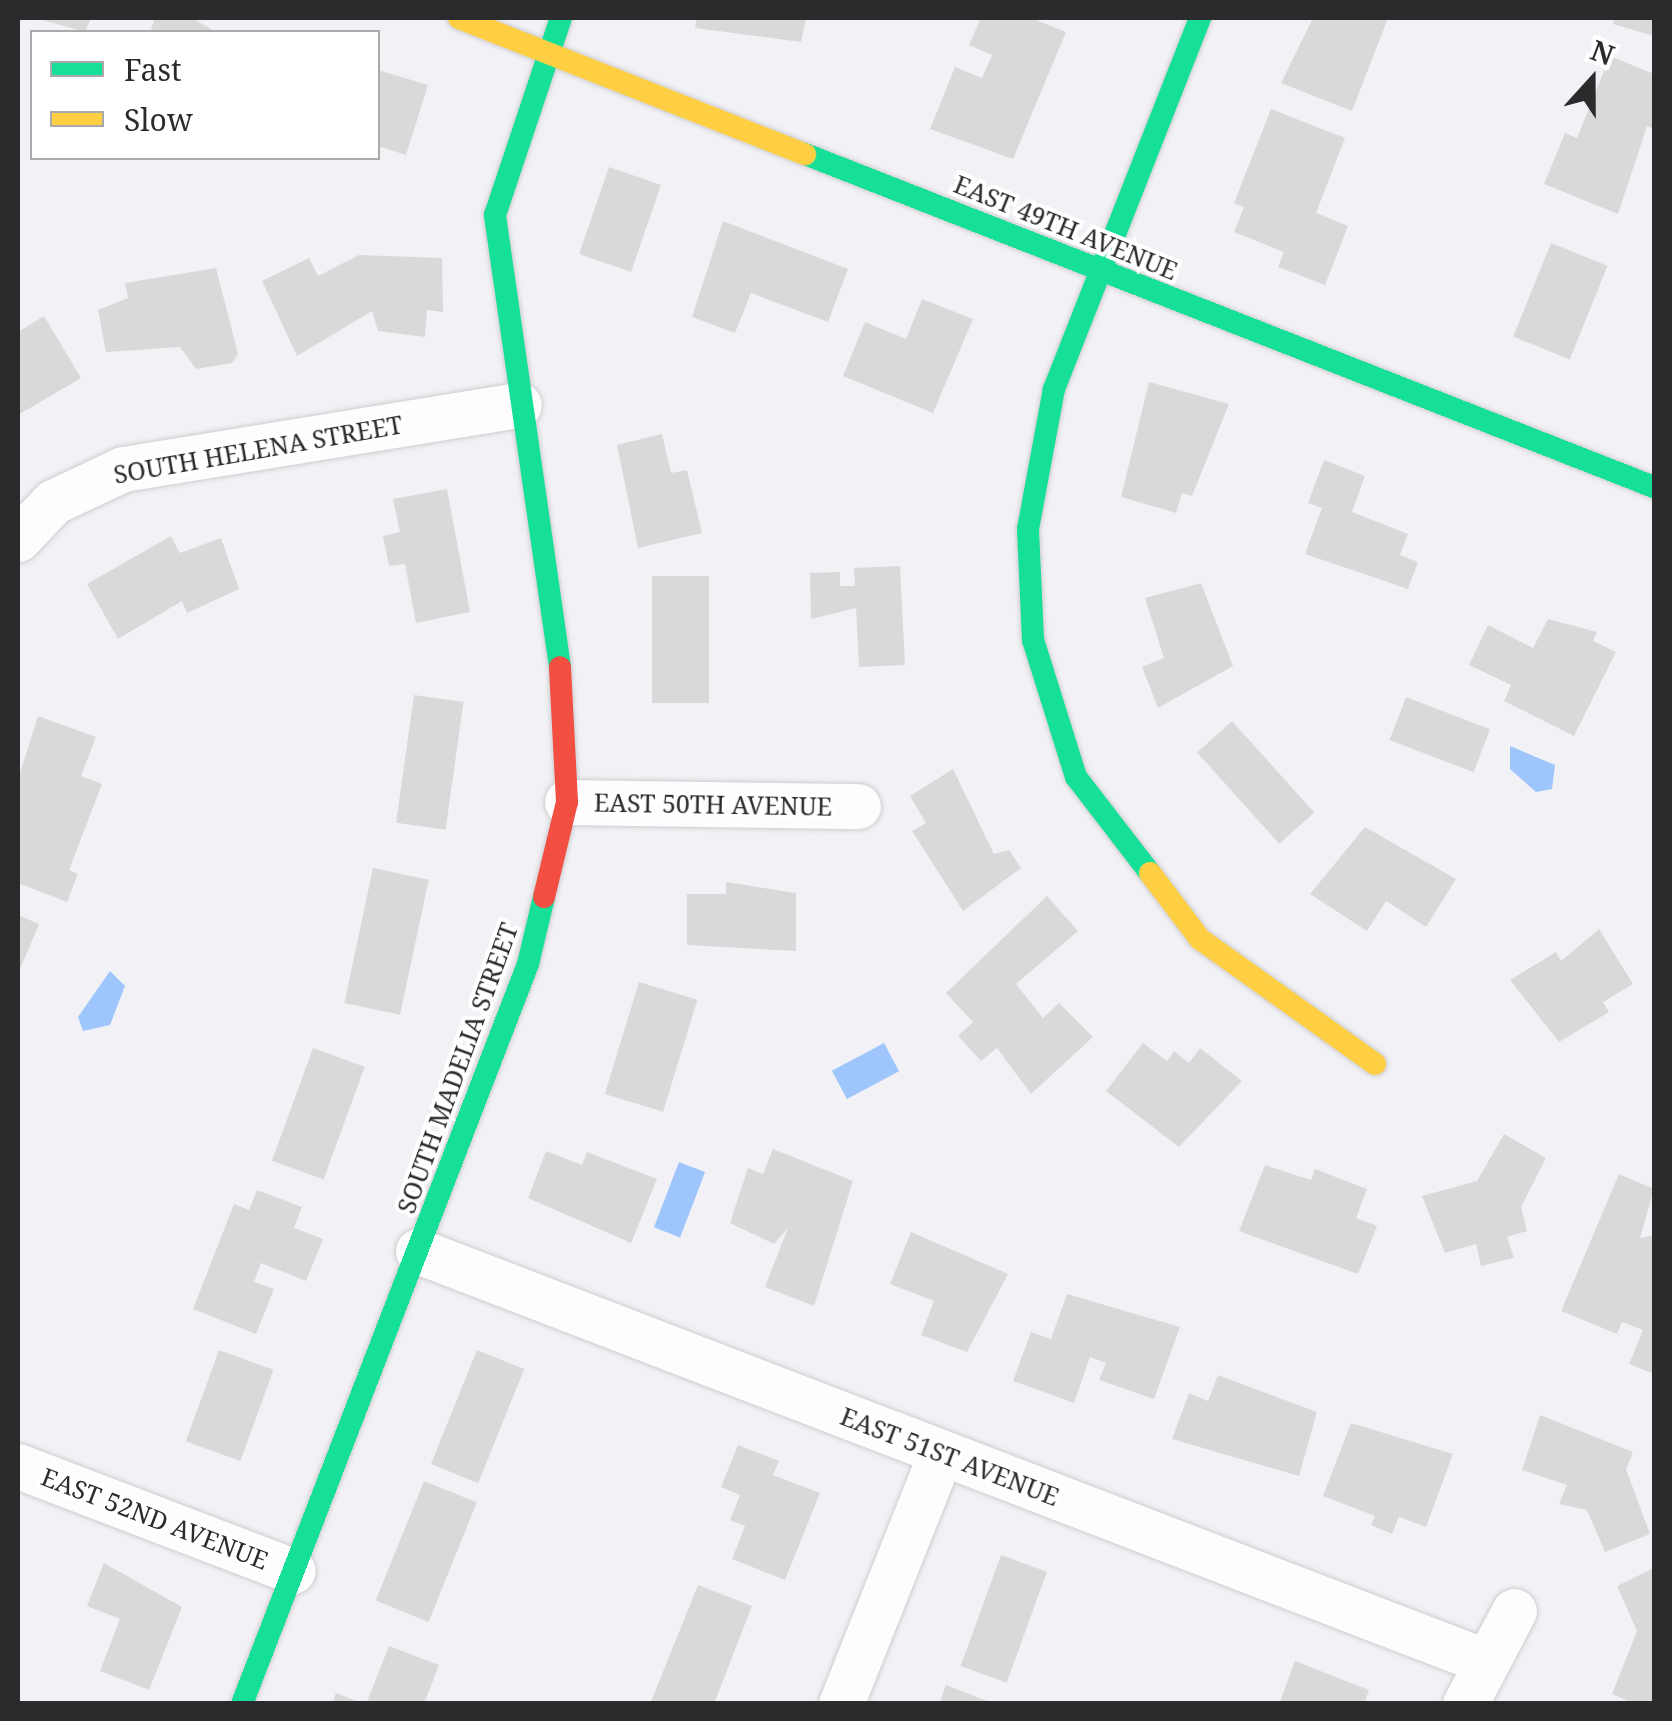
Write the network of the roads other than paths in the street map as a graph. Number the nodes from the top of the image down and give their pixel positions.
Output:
1 (458, 18) edge
2 (561, 18) edge
3 (1200, 18) edge
4 (547, 51) junction
5 (1100, 270) junction
6 (519, 405) junction
7 (1651, 474) edge
8 (18, 539) edge
9 (567, 802) junction
10 (858, 806) dead end
11 (1375, 1064) dead end
12 (418, 1251) junction
13 (940, 1452) junction
14 (18, 1466) edge
15 (293, 1571) junction
16 (1514, 1611) dead end
17 (1482, 1660) junction
18 (242, 1704) edge
19 (841, 1704) edge
20 (1465, 1704) edge

1 - 4 street, EAST 49TH AVENUE
2 - 4 street, SOUTH MADELIA STREET
3 - 5 street
4 - 5 street, EAST 49TH AVENUE
4 - 6 street, SOUTH MADELIA STREET
5 - 7 street, EAST 49TH AVENUE
5 - 11 street
6 - 8 street, SOUTH HELENA STREET
6 - 9 street, SOUTH MADELIA STREET
9 - 10 street, EAST 50TH AVENUE
9 - 12 street, SOUTH MADELIA STREET
12 - 13 street, EAST 51ST AVENUE
12 - 15 street, SOUTH MADELIA STREET
13 - 17 street, EAST 51ST AVENUE
13 - 19 street
14 - 15 street, EAST 52ND AVENUE
15 - 18 street, SOUTH MADELIA STREET
16 - 17 street
17 - 20 street

